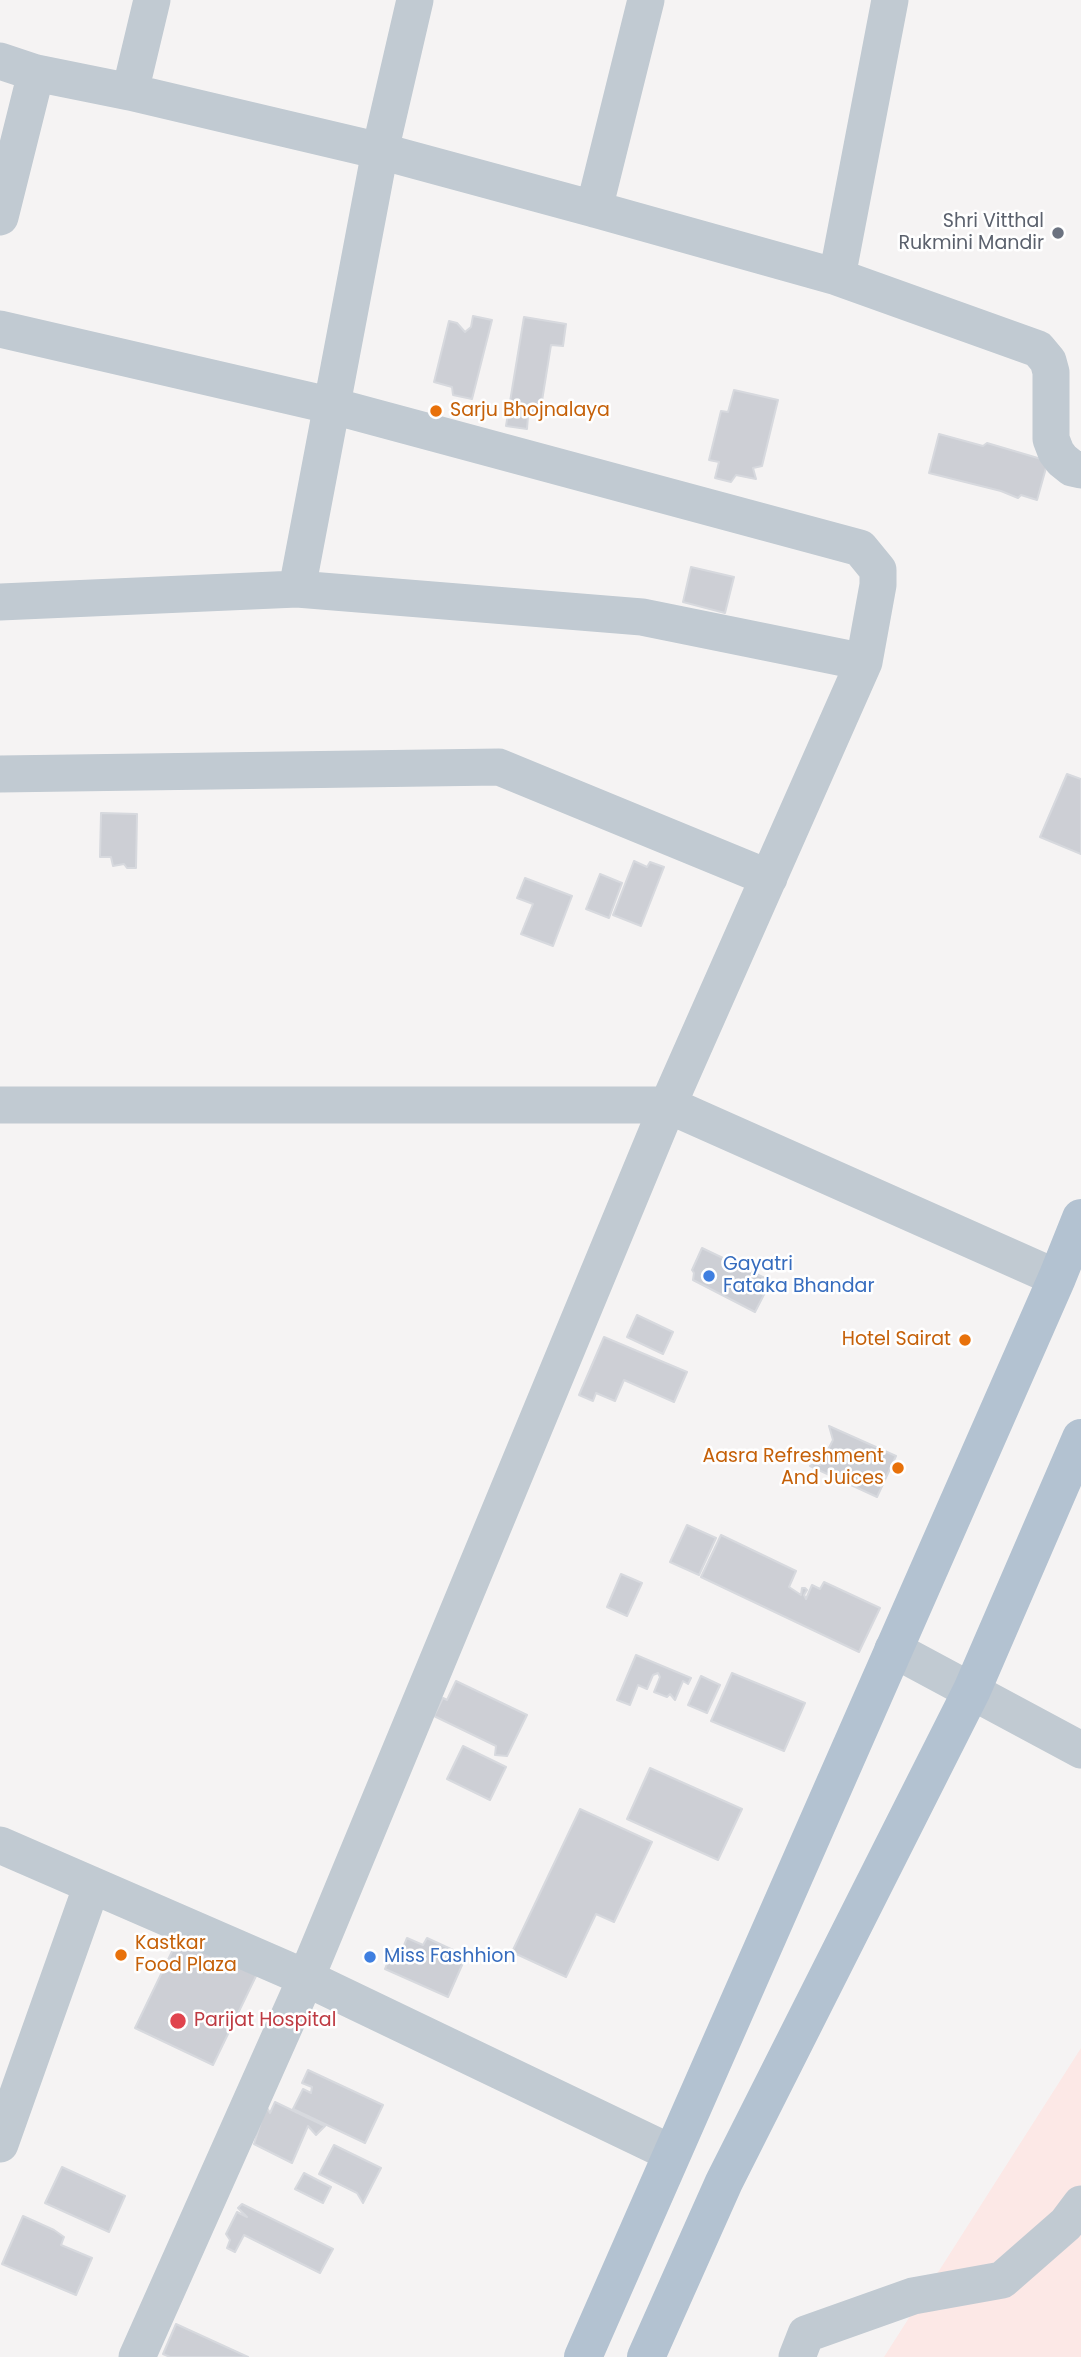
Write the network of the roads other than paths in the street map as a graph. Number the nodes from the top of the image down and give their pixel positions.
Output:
1 (152, 0) edge
2 (415, 0) edge
3 (646, 0) edge
4 (890, 0) edge
5 (0, 61) edge
6 (36, 73) junction
7 (130, 92) junction
8 (380, 151) junction
9 (594, 209) junction
10 (0, 216) edge
11 (837, 277) junction
12 (0, 329) edge
13 (333, 406) junction
14 (1081, 470) edge
15 (297, 589) junction
16 (0, 602) edge
17 (864, 662) junction
18 (0, 774) edge
19 (769, 878) junction
20 (0, 1105) edge
21 (668, 1105) junction
22 (1081, 1218) edge
23 (1057, 1278) junction
24 (1081, 1438) edge
25 (893, 1649) junction
26 (972, 1690) junction
27 (1081, 1750) edge
28 (0, 1845) edge
29 (92, 1885) junction
30 (306, 1978) junction
31 (0, 2144) edge
32 (671, 2153) junction
33 (1081, 2204) edge
34 (137, 2357) edge
35 (583, 2357) edge
36 (646, 2357) edge
37 (797, 2357) edge

1 - 7 street
2 - 8 street
3 - 9 street
4 - 11 street
5 - 6 street
6 - 7 street
6 - 10 street
7 - 8 street
8 - 9 street
8 - 13 street
9 - 11 street
11 - 14 street
12 - 13 street
13 - 15 street
13 - 17 street
15 - 16 street
15 - 17 street
17 - 19 street
18 - 19 street
19 - 21 street
20 - 21 street
21 - 23 street
21 - 30 street
22 - 23 main road
23 - 25 main road
24 - 26 main road
25 - 26 street
25 - 32 main road
26 - 27 street
26 - 36 main road
28 - 29 street
29 - 30 street
29 - 31 street
30 - 32 street
30 - 34 street
32 - 35 main road
33 - 37 street

